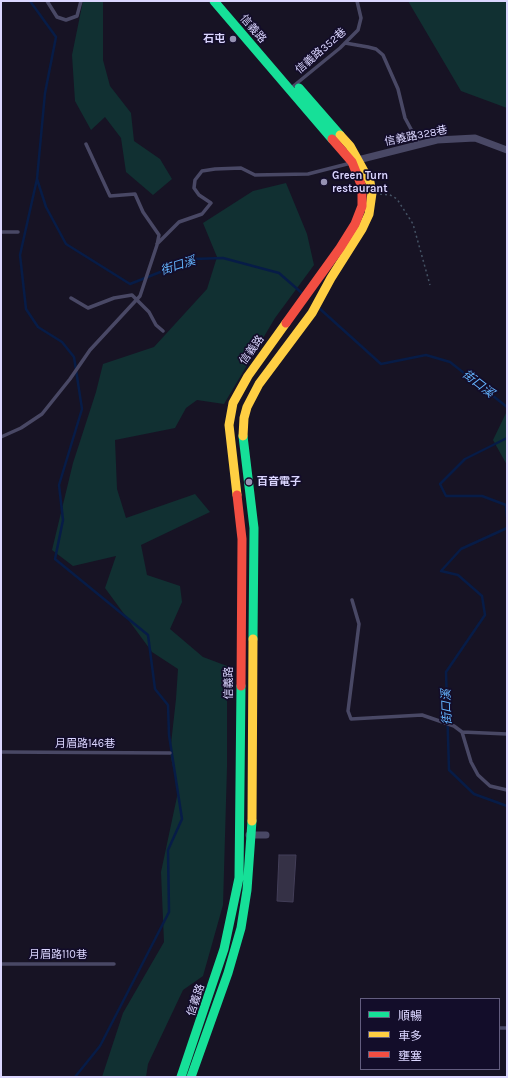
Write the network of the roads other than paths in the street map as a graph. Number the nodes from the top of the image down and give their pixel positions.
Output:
1 (47, 1) edge
2 (81, 1) edge
3 (214, 1) edge
4 (224, 1) edge
5 (357, 1) edge
6 (345, 44) junction
7 (293, 87) junction
8 (86, 144) dead end
9 (419, 144) junction
10 (507, 150) edge
11 (355, 161) junction
12 (1, 232) edge
13 (18, 232) dead end
14 (157, 245) junction
15 (71, 298) dead end
16 (137, 299) junction
17 (163, 331) dead end
18 (1, 437) edge
19 (241, 524) junction
20 (254, 528) junction
21 (352, 600) dead end
22 (462, 732) junction
23 (507, 734) edge
24 (1, 752) edge
25 (170, 753) dead end
26 (507, 790) edge
27 (240, 834) junction
28 (252, 835) junction
29 (266, 835) dead end
30 (1, 964) edge
31 (114, 964) dead end
32 (181, 1077) edge
33 (191, 1077) edge

1 - 2 lane
3 - 7 main road, 信義路
4 - 7 main road, 信義路
5 - 6 lane, 信義路352巷
6 - 7 lane, 信義路352巷
6 - 9 lane
7 - 11 main road, 信義路
8 - 14 lane
9 - 10 street, 信義路328巷
9 - 11 street, 信義路328巷
11 - 14 lane
11 - 19 main road, 信義路
11 - 20 main road, 信義路
12 - 13 lane
14 - 16 lane
15 - 16 lane
16 - 17 lane
16 - 18 lane
19 - 20 main road
19 - 27 main road, 信義路
20 - 28 main road, 信義路
21 - 22 lane
22 - 23 lane
22 - 26 lane
24 - 25 lane, 月眉路146巷
27 - 28 street
27 - 32 main road, 信義路
28 - 29 street
28 - 33 main road, 信義路
30 - 31 lane, 月眉路110巷

